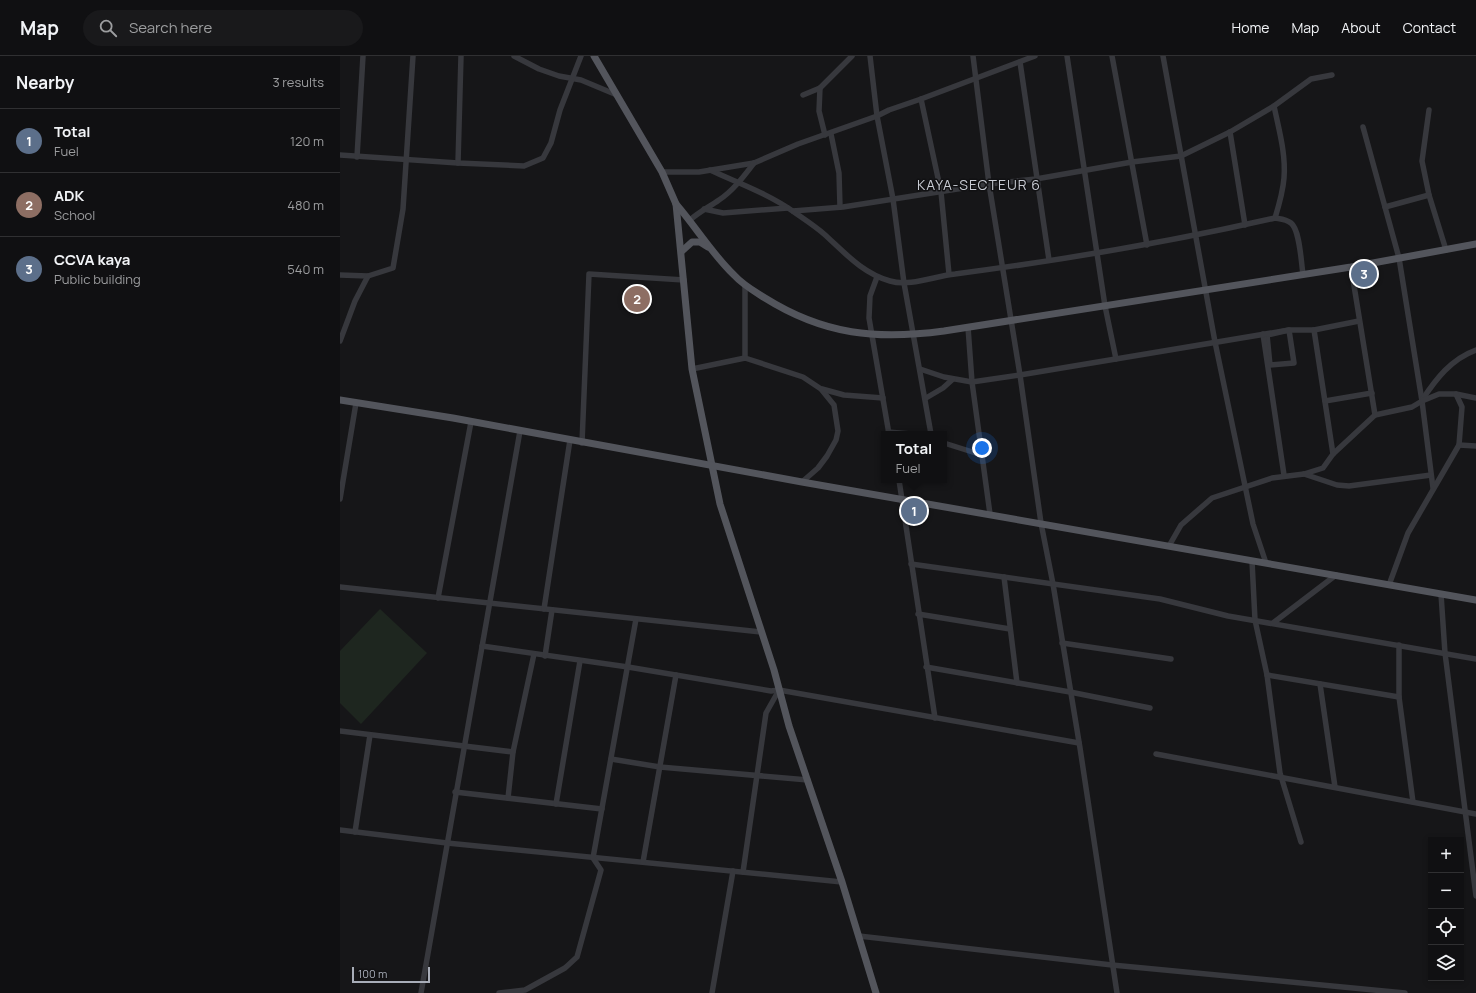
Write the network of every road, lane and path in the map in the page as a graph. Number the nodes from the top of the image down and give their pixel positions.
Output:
1 (363, 56) edge
2 (413, 56) edge
3 (461, 56) edge
4 (514, 56) edge
5 (581, 56) edge
6 (594, 56) edge
7 (852, 56) edge
8 (870, 56) edge
9 (973, 56) edge
10 (1034, 56) edge
11 (1067, 56) edge
12 (1112, 56) edge
13 (1163, 56) edge
14 (1020, 62) junction
15 (1332, 75) dead end
16 (574, 78) junction
17 (976, 79) junction
18 (820, 88) junction
19 (616, 95) junction
20 (803, 95) dead end
21 (921, 99) junction
22 (1274, 106) junction
23 (1429, 110) dead end
24 (877, 116) junction
25 (1362, 127) dead end
26 (1230, 132) junction
27 (828, 134) junction
28 (340, 156) edge
29 (1181, 156) junction
30 (357, 157) junction
31 (406, 160) junction
32 (1132, 162) junction
33 (754, 163) junction
34 (458, 164) junction
35 (710, 170) junction
36 (1084, 170) junction
37 (662, 172) junction
38 (1036, 179) junction
39 (738, 183) junction
40 (989, 184) junction
41 (941, 192) junction
42 (1429, 196) junction
43 (893, 199) junction
44 (676, 204) junction
45 (840, 207) junction
46 (1385, 207) junction
47 (704, 208) junction
48 (790, 210) junction
49 (1276, 218) junction
50 (690, 220) junction
51 (1245, 225) junction
52 (1196, 236) junction
53 (1476, 244) edge
54 (1147, 245) junction
55 (711, 249) junction
56 (1446, 250) junction
57 (682, 251) junction
58 (1097, 253) junction
59 (1399, 258) junction
60 (1050, 260) junction
61 (1351, 267) junction
62 (1002, 268) junction
63 (949, 274) junction
64 (1303, 274) junction
65 (340, 275) edge
66 (368, 276) junction
67 (877, 277) junction
68 (684, 280) junction
69 (904, 283) junction
70 (745, 285) junction
71 (1205, 290) junction
72 (1105, 306) junction
73 (1012, 320) junction
74 (1359, 321) junction
75 (968, 327) junction
76 (1289, 330) junction
77 (1314, 330) junction
78 (1263, 334) junction
79 (872, 335) junction
80 (914, 335) junction
81 (340, 341) edge
82 (1215, 342) junction
83 (1476, 350) edge
84 (745, 358) junction
85 (1116, 359) junction
86 (692, 369) junction
87 (920, 369) junction
88 (1020, 375) junction
89 (953, 379) junction
90 (972, 382) junction
91 (821, 388) junction
92 (1372, 393) junction
93 (1456, 394) junction
94 (844, 395) junction
95 (883, 398) junction
96 (926, 398) junction
97 (1476, 398) edge
98 (340, 400) edge
99 (1325, 401) junction
100 (1422, 401) junction
101 (356, 403) junction
102 (834, 405) junction
103 (1375, 415) junction
104 (471, 422) junction
105 (520, 431) junction
106 (888, 431) edge
107 (931, 431) edge
108 (570, 440) junction
109 (582, 443) junction
110 (947, 445) edge
111 (1459, 445) junction
112 (1476, 446) edge
113 (982, 454) junction
114 (1332, 454) junction
115 (711, 465) junction
116 (1304, 474) junction
117 (1284, 475) junction
118 (1431, 475) junction
119 (802, 482) junction
120 (899, 483) edge
121 (1244, 486) junction
122 (1433, 488) junction
123 (340, 499) edge
124 (901, 499) junction
125 (990, 514) junction
126 (1041, 523) junction
127 (1169, 546) junction
128 (1252, 561) junction
129 (1266, 563) junction
130 (911, 564) junction
131 (1336, 575) junction
132 (1004, 577) junction
133 (1053, 584) junction
134 (1389, 585) junction
135 (340, 587) edge
136 (1441, 594) junction
137 (438, 598) junction
138 (1476, 600) edge
139 (490, 603) junction
140 (544, 609) junction
141 (552, 610) junction
142 (918, 614) junction
143 (636, 619) junction
144 (1255, 620) junction
145 (1273, 623) junction
146 (1010, 629) junction
147 (761, 632) junction
148 (1062, 643) junction
149 (1399, 645) junction
150 (482, 646) junction
151 (1445, 653) junction
152 (534, 654) junction
153 (545, 656) junction
154 (1171, 659) dead end
155 (1476, 659) edge
156 (580, 661) junction
157 (628, 667) junction
158 (926, 667) junction
159 (676, 675) junction
160 (1267, 675) junction
161 (1017, 683) junction
162 (1320, 684) junction
163 (779, 690) junction
164 (1070, 692) junction
165 (1400, 697) junction
166 (1150, 708) dead end
167 (934, 718) junction
168 (340, 731) edge
169 (370, 735) junction
170 (1079, 743) junction
171 (463, 747) junction
172 (513, 752) junction
173 (1156, 754) dead end
174 (611, 759) junction
175 (660, 767) junction
176 (757, 775) junction
177 (1281, 777) junction
178 (808, 780) junction
179 (1335, 787) junction
180 (456, 792) junction
181 (508, 798) junction
182 (1413, 802) junction
183 (556, 804) junction
184 (602, 809) junction
185 (1465, 812) junction
186 (1476, 814) edge
187 (340, 830) edge
188 (355, 832) junction
189 (1300, 842) dead end
190 (447, 843) junction
191 (594, 858) junction
192 (643, 862) junction
193 (1474, 865) edge
194 (734, 871) junction
195 (743, 872) junction
196 (842, 882) junction
197 (1476, 896) edge
198 (858, 936) junction
199 (1112, 965) junction
200 (421, 993) edge
201 (499, 993) edge
202 (712, 993) edge
203 (876, 993) edge
204 (1116, 993) edge
205 (1405, 993) edge

1 - 30 street
2 - 31 street
3 - 34 street
4 - 16 street
5 - 16 street
6 - 19 main road
7 - 18 street
8 - 24 street
9 - 17 street
10 - 14 street
11 - 36 street
12 - 32 street
13 - 29 street
14 - 17 street
14 - 38 street
15 - 22 street
16 - 19 street
16 - 34 street
17 - 21 street
17 - 40 street
18 - 20 street
18 - 27 street
19 - 37 main road
21 - 24 street
21 - 41 street
22 - 26 street
22 - 49 street
23 - 42 street
24 - 27 street
24 - 43 street
25 - 46 street
26 - 29 street
26 - 51 street
27 - 33 street
27 - 45 street
28 - 30 street
29 - 32 street
29 - 52 street
30 - 31 street
31 - 34 street
31 - 66 street
32 - 36 street
32 - 54 street
33 - 35 street
33 - 39 street
35 - 37 street
35 - 39 street
36 - 38 street
36 - 58 street
37 - 44 main road
38 - 40 street
38 - 60 street
39 - 47 street
39 - 48 street
40 - 41 street
40 - 62 street
41 - 43 street
41 - 63 street
42 - 46 street
42 - 56 street
43 - 45 street
43 - 69 street
44 - 50 main road
44 - 57 main road
45 - 48 street
46 - 59 street
47 - 48 street
47 - 50 street
48 - 67 street
49 - 51 street
49 - 64 street
50 - 55 main road
51 - 52 street
52 - 54 street
52 - 71 street
53 - 56 main road
54 - 58 street
55 - 57 main road
55 - 70 main road
56 - 59 main road
57 - 68 main road
58 - 60 street
58 - 72 street
59 - 61 main road
59 - 100 street
60 - 62 street
61 - 64 main road
61 - 74 street
62 - 63 street
62 - 73 street
63 - 69 street
64 - 71 main road
65 - 66 street
66 - 81 street
67 - 69 street
67 - 79 street
68 - 86 main road
68 - 109 street
69 - 80 street
70 - 79 main road
70 - 84 street
71 - 72 main road
71 - 82 street
72 - 73 main road
72 - 85 street
73 - 75 main road
73 - 88 street
74 - 77 street
74 - 92 street
75 - 80 main road
75 - 90 street
76 - 76 street
76 - 77 street
76 - 78 street
77 - 99 street
78 - 82 street
78 - 117 street
79 - 80 main road
79 - 95 street
80 - 87 street
82 - 85 street
82 - 121 street
83 - 100 street
84 - 86 street
84 - 91 street
85 - 88 street
86 - 115 main road
87 - 89 street
87 - 96 street
88 - 90 street
88 - 126 street
89 - 90 street
89 - 96 street
90 - 113 street
91 - 94 street
91 - 102 street
92 - 99 street
92 - 103 street
93 - 97 street
93 - 100 street
93 - 111 street
94 - 95 street
94 - 102 street
95 - 106 street
96 - 107 street
98 - 101 main road
99 - 114 street
100 - 103 street
100 - 118 street
101 - 104 main road
101 - 123 street
102 - 119 street
103 - 114 street
104 - 105 main road
104 - 137 street
105 - 108 main road
105 - 139 street
108 - 109 main road
108 - 140 street
109 - 115 main road
110 - 113 street
111 - 112 street
111 - 122 street
113 - 125 street
114 - 116 street
115 - 119 main road
115 - 147 main road
116 - 117 street
116 - 118 street
117 - 121 street
118 - 122 street
119 - 124 main road
120 - 124 street
121 - 127 street
121 - 129 street
122 - 134 street
124 - 125 main road
124 - 130 street
125 - 126 main road
126 - 127 main road
126 - 133 street
127 - 128 main road
128 - 129 main road
128 - 144 street
129 - 131 main road
130 - 132 street
130 - 142 street
131 - 134 main road
131 - 145 street
132 - 133 street
132 - 146 street
133 - 144 street
133 - 148 street
134 - 136 main road
135 - 137 street
136 - 138 main road
136 - 151 street
137 - 139 street
139 - 140 street
139 - 150 street
140 - 141 street
141 - 143 street
141 - 153 street
142 - 146 street
142 - 158 street
143 - 147 street
143 - 157 street
144 - 145 street
144 - 160 street
145 - 149 street
146 - 161 street
147 - 163 main road
148 - 154 street
148 - 164 street
149 - 151 street
149 - 165 street
150 - 152 street
150 - 171 street
151 - 155 street
151 - 185 street
152 - 153 street
152 - 172 street
153 - 156 street
156 - 157 street
156 - 183 street
157 - 159 street
157 - 174 street
158 - 161 street
158 - 167 street
159 - 163 street
159 - 175 street
160 - 162 street
160 - 177 street
161 - 164 street
162 - 165 street
162 - 179 street
163 - 167 street
163 - 176 street
163 - 178 main road
164 - 166 street
164 - 170 street
165 - 182 street
167 - 170 street
168 - 169 street
169 - 171 street
169 - 188 street
170 - 199 street
171 - 172 street
171 - 180 street
172 - 181 street
173 - 177 street
174 - 175 street
174 - 184 street
175 - 176 street
175 - 192 street
176 - 178 street
176 - 195 street
177 - 179 street
177 - 189 street
178 - 196 main road
179 - 182 street
180 - 181 street
180 - 190 street
181 - 183 street
182 - 185 street
183 - 184 street
184 - 191 street
185 - 186 street
185 - 193 street
187 - 188 street
188 - 190 street
190 - 191 street
190 - 200 street
191 - 192 street
191 - 201 street
192 - 194 street
193 - 197 street
194 - 195 street
194 - 202 street
195 - 196 street
196 - 198 main road
198 - 199 street
198 - 203 main road
199 - 204 street
199 - 205 street

